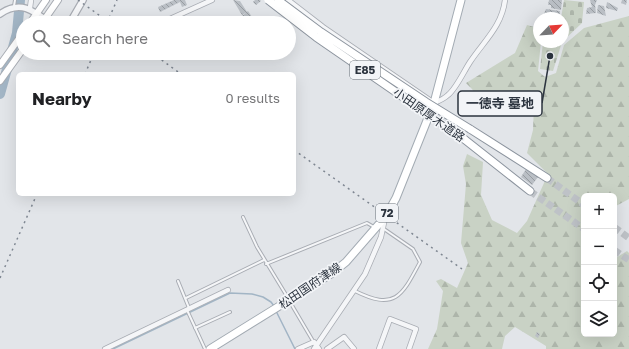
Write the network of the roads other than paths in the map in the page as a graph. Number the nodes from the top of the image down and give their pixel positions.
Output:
1 (31, 0) edge
2 (46, 0) edge
3 (58, 0) edge
4 (83, 0) edge
5 (212, 0) edge
6 (268, 0) edge
7 (278, 0) edge
8 (288, 0) edge
9 (461, 0) edge
10 (505, 0) edge
11 (14, 3) edge
12 (30, 8) junction
13 (0, 14) edge
14 (37, 14) joint
15 (49, 16) edge
16 (74, 16) edge
17 (177, 16) edge
18 (288, 16) edge
19 (296, 22) edge
20 (16, 43) edge
21 (16, 58) edge
22 (0, 65) edge
23 (0, 81) edge
24 (434, 103) junction
25 (546, 178) tunnel mouth
26 (530, 191) tunnel mouth
27 (243, 217) dead end
28 (379, 228) junction
29 (264, 260) junction
30 (266, 264) junction
31 (178, 281) dead end
32 (228, 290) dead end
33 (355, 292) junction
34 (186, 298) junction
35 (289, 301) junction
36 (188, 309) junction
37 (230, 312) dead end
38 (195, 328) junction
39 (316, 346) edge
40 (105, 349) edge
41 (205, 349) edge
42 (210, 349) edge
43 (298, 349) edge
44 (328, 349) edge
45 (354, 349) edge
46 (379, 349) edge
47 (409, 349) edge

1 - 12 street
2 - 14 main road
3 - 15 main road
4 - 16 street
5 - 17 street
6 - 18 main road, 小田原厚木道路 / E85, bridge
7 - 25 main road, 小田原厚木道路 / E85, bridge
8 - 24 street
9 - 24 main road, 松田国府津線 / 72
10 - 24 street
11 - 12 street
11 - 13 street
12 - 14 street
19 - 26 main road, 小田原厚木道路 / E85, bridge
20 - 22 main road
21 - 23 main road
24 - 28 main road, 松田国府津線 / 72
27 - 29 lane
28 - 30 lane
28 - 33 street
28 - 33 lane
28 - 35 main road, 松田国府津線 / 72
29 - 30 lane
29 - 34 lane
30 - 35 lane
31 - 34 lane
32 - 36 street
33 - 39 street
34 - 36 lane
35 - 39 lane
35 - 42 main road, 松田国府津線 / 72
36 - 38 lane
36 - 40 street
37 - 38 lane
38 - 41 lane
39 - 43 street
44 - 45 street
46 - 47 street

